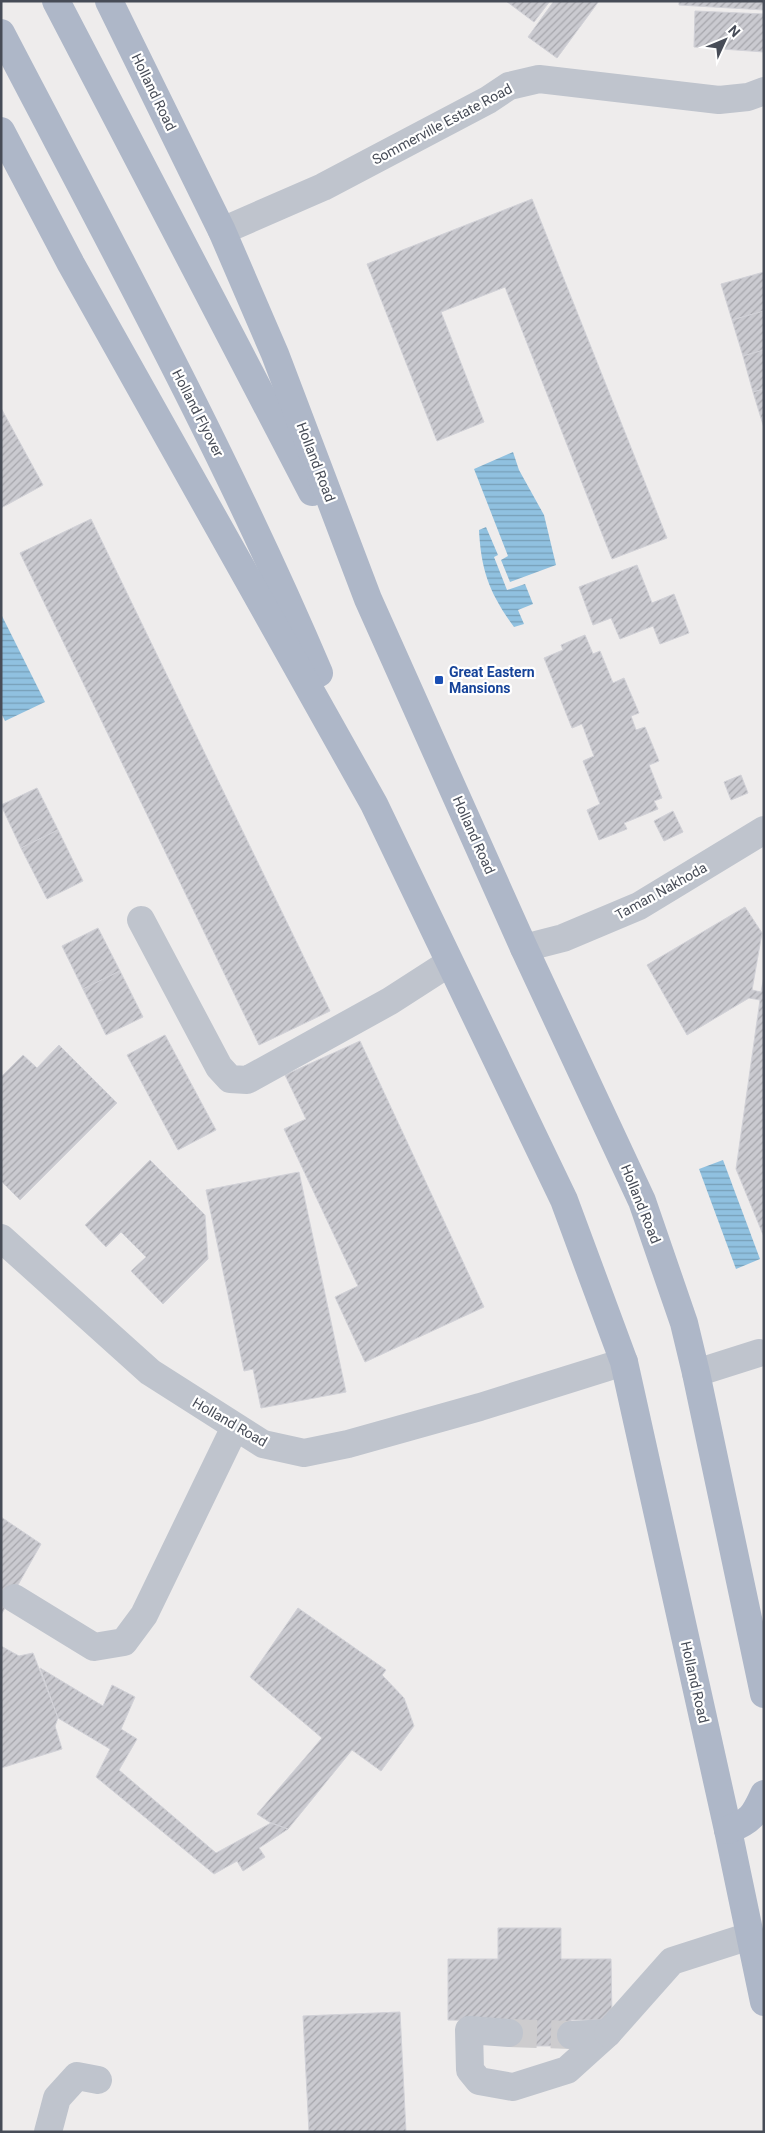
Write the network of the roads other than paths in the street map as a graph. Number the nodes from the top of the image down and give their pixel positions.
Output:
1 (56, 1) edge
2 (109, 1) edge
3 (1, 33) edge
4 (764, 91) edge
5 (1, 131) edge
6 (222, 231) junction
7 (368, 599) junction
8 (374, 804) junction
9 (764, 830) edge
10 (142, 920) dead end
11 (524, 948) junction
12 (449, 963) junction
13 (2, 1240) edge
14 (759, 1353) dead end
15 (624, 1362) junction
16 (696, 1372) junction
17 (235, 1427) junction
18 (14, 1598) dead end
19 (764, 1694) edge
20 (764, 1794) edge
21 (728, 1830) junction
22 (750, 1936) junction
23 (764, 2002) edge
24 (509, 2033) tunnel mouth
25 (608, 2033) junction
26 (571, 2034) tunnel mouth
27 (98, 2080) dead end
28 (48, 2132) edge

1 - 7 main road
2 - 6 main road, Holland Road
3 - 8 main road, Holland Flyover
4 - 6 street, Sommerville Estate Road
5 - 8 main road, Holland Road
6 - 7 main road, Holland Road
7 - 11 main road, Holland Road
8 - 12 main road, Holland Road
9 - 11 street, Taman Nakhoda
10 - 12 street
11 - 16 main road, Holland Road
12 - 15 main road, Holland Road
13 - 17 street, Holland Road
14 - 16 street
15 - 17 street, Holland Road
15 - 21 main road, Holland Road
16 - 19 main road, Holland Road
17 - 18 street
20 - 21 main road
21 - 22 main road, Holland Road
22 - 23 main road, Holland Road
22 - 25 street
24 - 25 street
25 - 26 street
27 - 28 street

